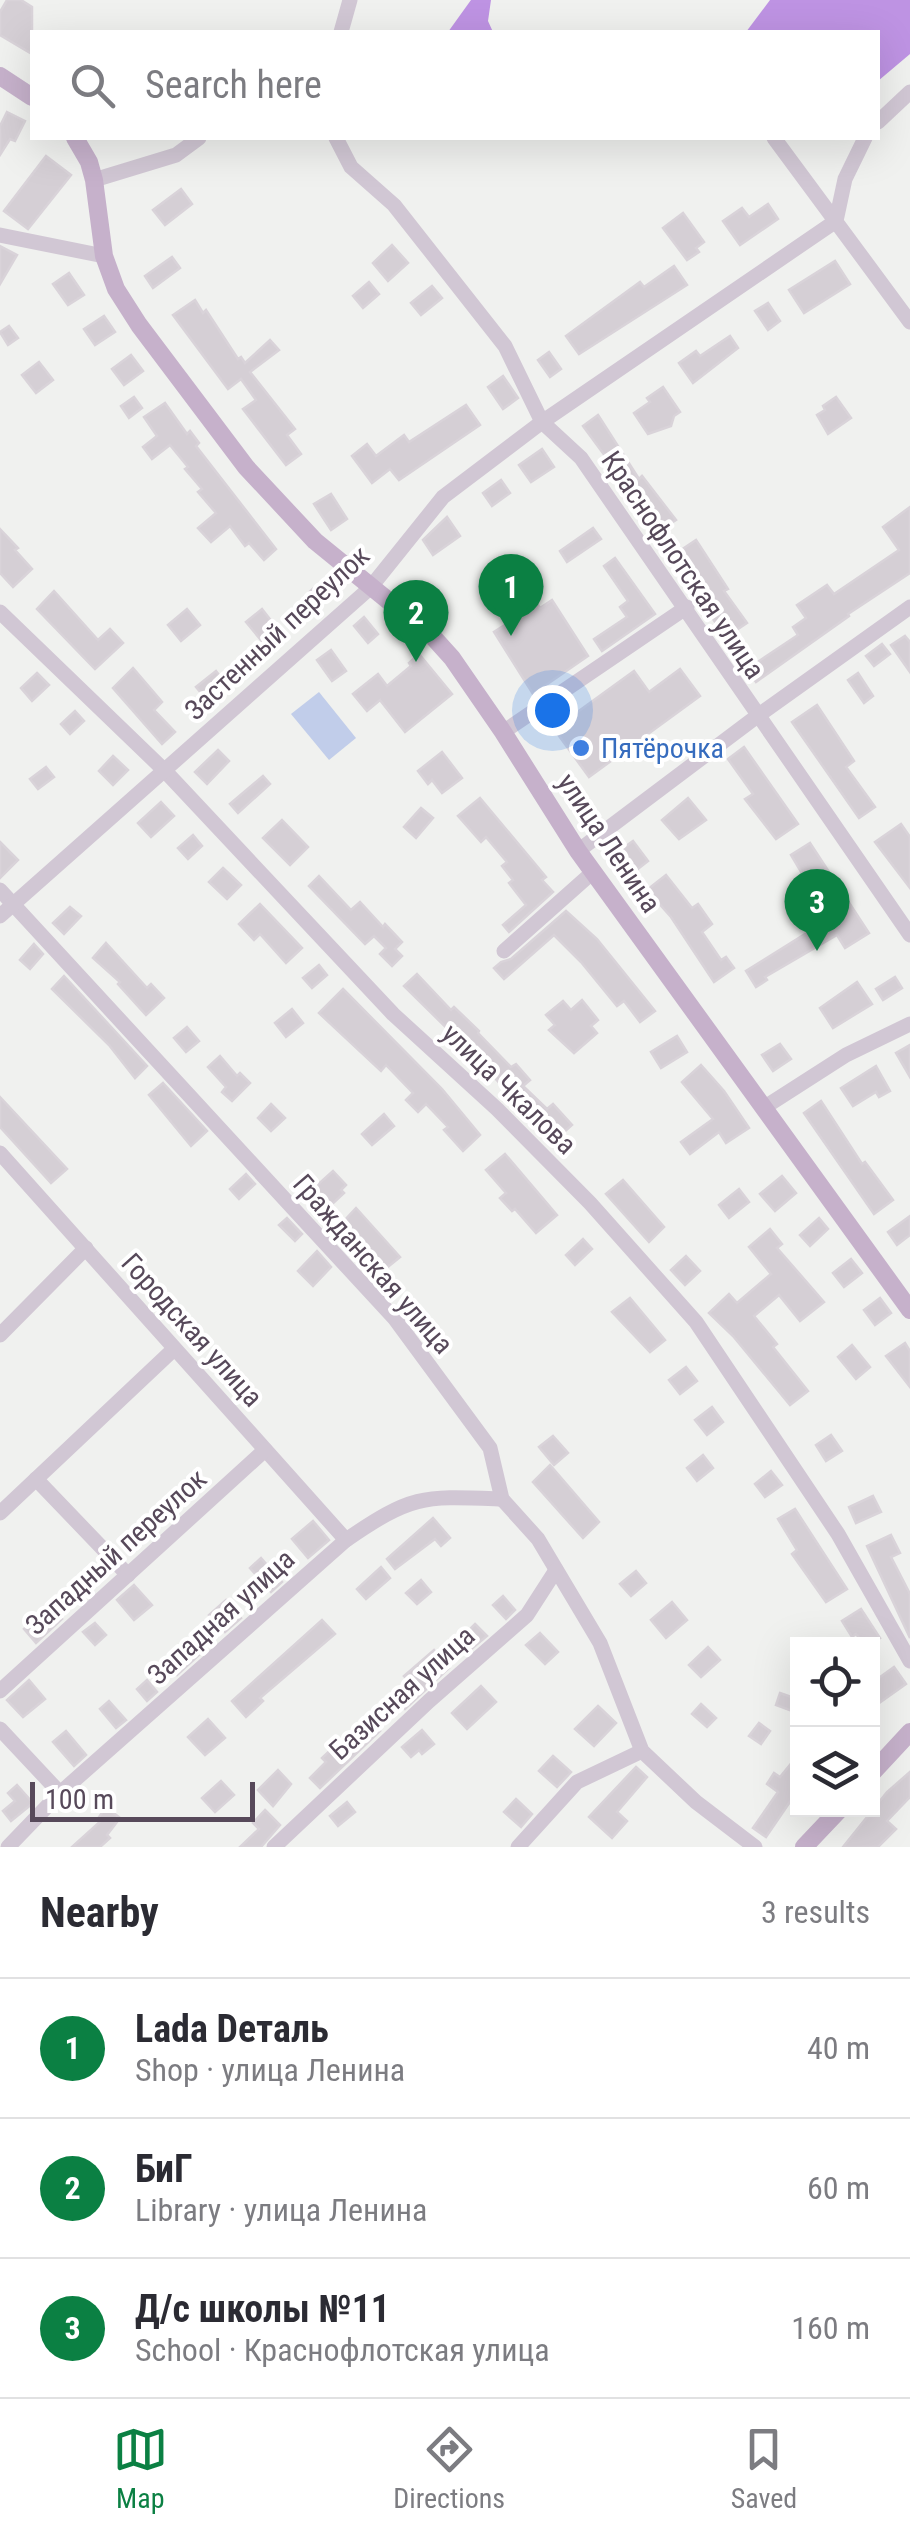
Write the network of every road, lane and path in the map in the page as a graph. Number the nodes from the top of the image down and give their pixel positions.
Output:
1 (350, 0) edge
2 (342, 30) edge
3 (0, 76) edge
4 (910, 92) edge
5 (30, 96) edge
6 (880, 120) edge
7 (76, 140) edge
8 (197, 140) edge
9 (337, 140) edge
10 (775, 140) edge
11 (864, 140) edge
12 (94, 180) junction
13 (836, 221) junction
14 (0, 235) edge
15 (104, 256) junction
16 (909, 317) edge
17 (542, 422) junction
18 (370, 588) junction
19 (910, 606) edge
20 (687, 608) junction
21 (0, 612) edge
22 (756, 717) junction
23 (504, 732) junction
24 (165, 771) junction
25 (578, 852) junction
26 (593, 872) junction
27 (0, 890) edge
28 (14, 904) junction
29 (0, 916) edge
30 (910, 934) edge
31 (504, 950) dead end
32 (910, 1024) edge
33 (765, 1107) junction
34 (0, 1153) edge
35 (86, 1248) junction
36 (910, 1310) edge
37 (0, 1335) edge
38 (174, 1349) junction
39 (265, 1450) junction
40 (36, 1479) junction
41 (502, 1498) junction
42 (0, 1513) edge
43 (346, 1540) junction
44 (556, 1570) junction
45 (128, 1575) junction
46 (910, 1661) edge
47 (0, 1691) edge
48 (0, 1728) edge
49 (910, 1732) edge
50 (642, 1751) junction
51 (880, 1764) edge
52 (60, 1793) junction
53 (832, 1817) edge
54 (8, 1847) edge
55 (274, 1847) edge
56 (518, 1847) edge
57 (755, 1847) edge
58 (804, 1847) edge

1 - 2 street
3 - 5 main road
4 - 6 street
7 - 12 main road, улица Ленина
8 - 12 street
9 - 17 street, Краснофлотская улица
10 - 13 street
11 - 13 street
12 - 15 main road, улица Ленина
13 - 16 street
13 - 17 street, Застенный переулок
14 - 15 street
15 - 18 main road, улица Ленина
17 - 18 street, Застенный переулок
17 - 20 street, Краснофлотская улица
18 - 23 main road, улица Ленина
18 - 24 street, Застенный переулок
19 - 22 street
20 - 22 street, Краснофлотская улица
20 - 23 street
21 - 24 street, улица Чкалова
22 - 25 street
22 - 30 street, Краснофлотская улица
23 - 25 main road, улица Ленина
24 - 28 street, Застенный переулок
24 - 46 street, улица Чкалова
25 - 26 main road, улица Ленина
26 - 31 street
26 - 33 main road, улица Ленина
27 - 28 street, Гражданская улица
28 - 29 street, Застенный переулок
28 - 41 street, Гражданская улица
32 - 33 street
33 - 36 main road, улица Ленина
34 - 35 street, Городская улица
35 - 37 street
35 - 38 street, Городская улица
38 - 39 street, Городская улица
38 - 40 street
39 - 43 street, Городская улица
39 - 45 street, Западный переулок
40 - 42 street
40 - 45 street
41 - 43 street, Западная улица
41 - 44 street, Гражданская улица
43 - 52 street, Западная улица
44 - 50 street, Гражданская улица
44 - 55 street, Базисная улица
45 - 47 street, Западный переулок
48 - 52 street
49 - 51 main road
50 - 56 street
50 - 57 street, Гражданская улица
52 - 54 street, Западная улица
53 - 58 main road

